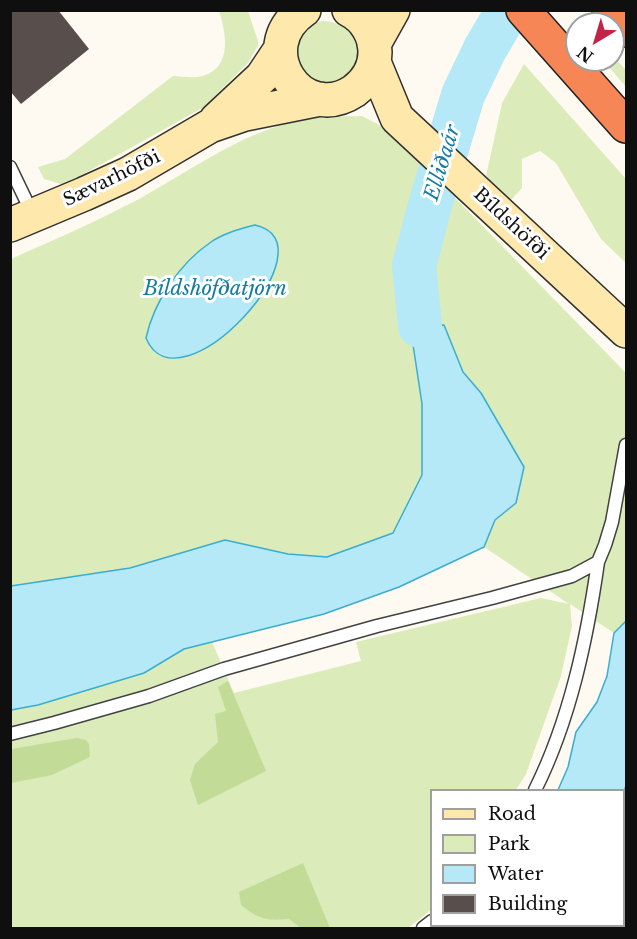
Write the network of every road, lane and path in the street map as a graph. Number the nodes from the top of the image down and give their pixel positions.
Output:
1 (270, 10) edge
2 (304, 10) edge
3 (350, 10) edge
4 (393, 10) edge
5 (523, 10) edge
6 (280, 46) junction
7 (374, 53) junction
8 (326, 99) junction
9 (406, 125) junction
10 (210, 126) junction
11 (627, 126) edge
12 (10, 167) edge
13 (22, 220) edge
14 (627, 332) edge
15 (627, 444) edge
16 (598, 562) junction
17 (10, 734) edge
18 (536, 789) edge

1 - 6 street
2 - 6 street
3 - 7 street, Bíldshöfði
4 - 7 street
5 - 11 highway
6 - 8 street
6 - 10 street, Sævarhöfði
7 - 8 street
7 - 9 street, Bíldshöfði
8 - 9 street
8 - 10 street, Sævarhöfði
9 - 14 street, Bíldshöfði
10 - 13 street, Sævarhöfði
12 - 13 lane
15 - 16 lane
16 - 17 lane
16 - 18 lane

